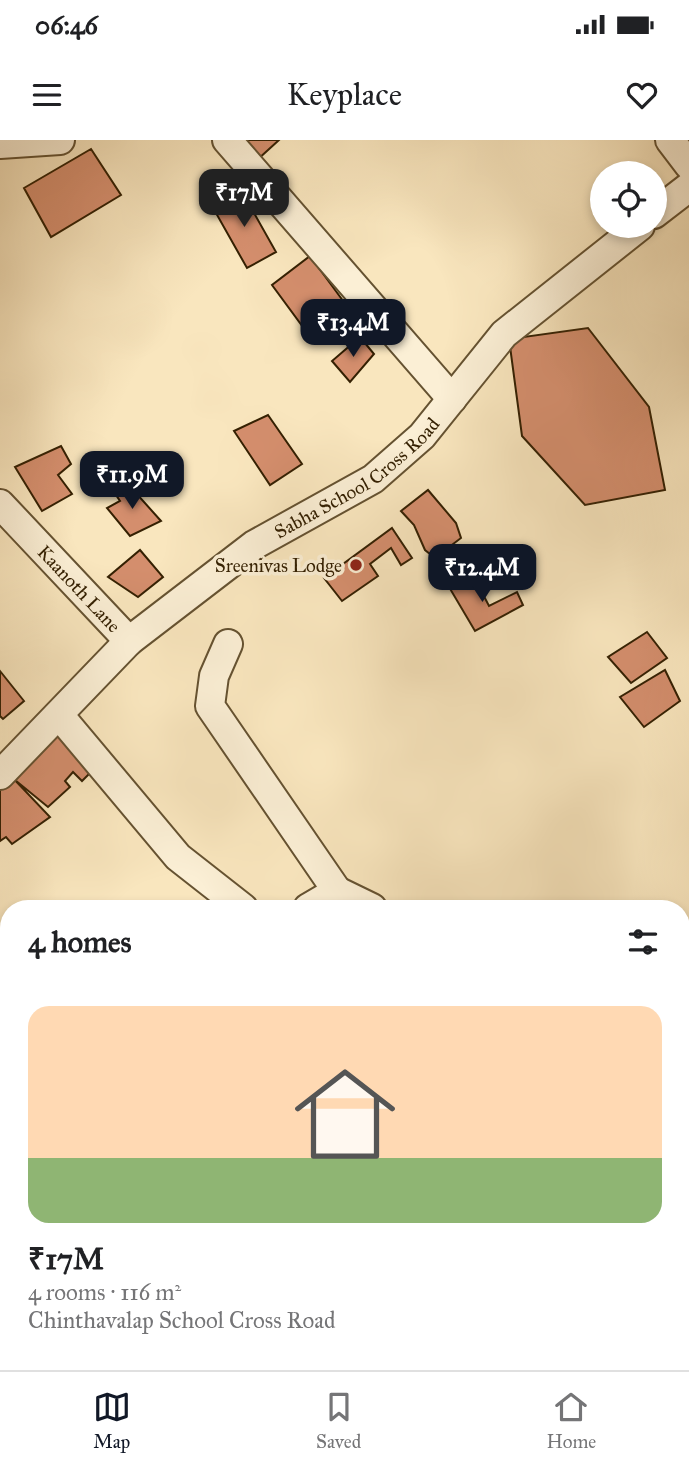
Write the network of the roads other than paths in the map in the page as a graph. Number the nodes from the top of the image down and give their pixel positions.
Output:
1 (60, 140) edge
2 (227, 140) edge
3 (0, 144) edge
4 (689, 187) edge
5 (667, 204) edge
6 (625, 238) edge
7 (452, 398) junction
8 (0, 504) edge
9 (129, 641) junction
10 (228, 644) dead end
11 (59, 715) junction
12 (0, 775) edge
13 (337, 891) junction
14 (233, 900) edge
15 (322, 900) edge
16 (356, 900) edge

1 - 3 street
2 - 7 street
4 - 5 street
6 - 7 street, Sabha School Cross Road
7 - 9 street, Sabha School Cross Road
8 - 9 street, Kaanoth Lane
9 - 11 street, Sabha School Cross Road
10 - 13 street
11 - 12 street, Sabha School Cross Road
11 - 14 street
13 - 15 street
13 - 16 street

